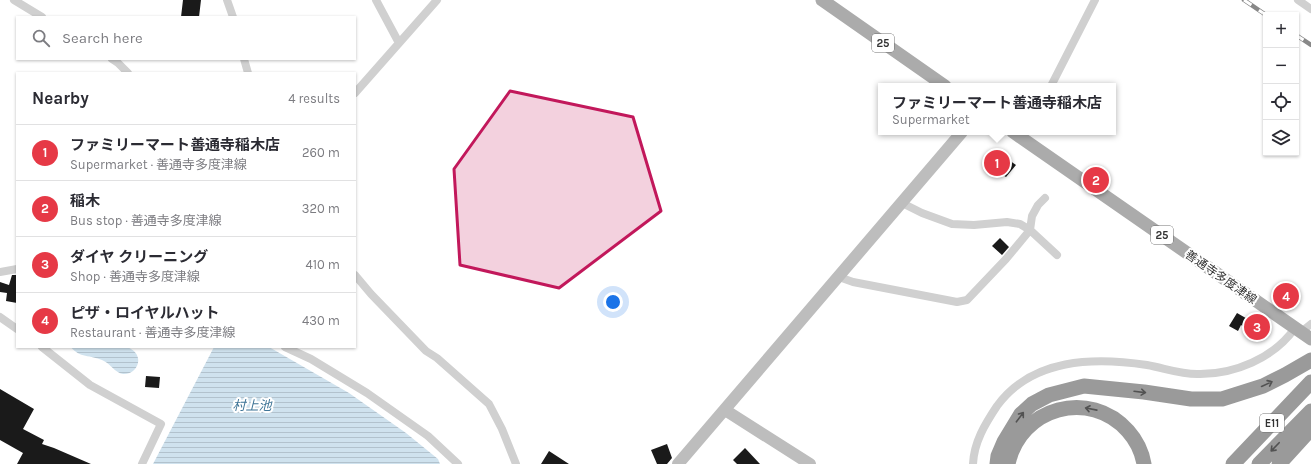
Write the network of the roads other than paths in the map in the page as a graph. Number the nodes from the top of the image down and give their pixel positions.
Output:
1 (14, 0) edge
2 (227, 0) edge
3 (376, 0) edge
4 (437, 0) edge
5 (822, 0) edge
6 (1095, 0) edge
7 (1298, 0) edge
8 (1311, 9) edge
9 (40, 16) edge
10 (233, 16) edge
11 (399, 43) junction
12 (114, 60) edge
13 (244, 60) edge
14 (127, 72) edge
15 (248, 72) edge
16 (941, 83) edge
17 (1053, 83) edge
18 (356, 92) edge
19 (959, 135) edge
20 (1022, 135) edge
21 (1045, 198) dead end
22 (902, 203) junction
23 (1030, 230) junction
24 (1057, 255) dead end
25 (16, 269) edge
26 (0, 272) edge
27 (356, 275) edge
28 (839, 277) junction
29 (0, 317) edge
30 (1311, 324) edge
31 (16, 328) edge
32 (1302, 333) edge
33 (43, 348) edge
34 (287, 348) edge
35 (1310, 361) edge
36 (1311, 382) edge
37 (725, 410) junction
38 (1311, 411) edge
39 (1311, 429) edge
40 (142, 464) edge
41 (458, 464) edge
42 (516, 464) edge
43 (678, 464) edge
44 (810, 464) edge
45 (972, 464) edge
46 (997, 464) edge
47 (1008, 464) edge
48 (1144, 464) edge
49 (1233, 464) edge
50 (1259, 464) edge
51 (1279, 464) edge

1 - 9 street
2 - 10 street
3 - 11 street
4 - 11 street
5 - 16 main road, 25
6 - 17 street
7 - 8 street
11 - 18 street
12 - 14 street
13 - 15 street
19 - 22 street
20 - 32 main road, 善通寺多度津線 / 25
21 - 23 street
22 - 23 street
22 - 28 street
23 - 24 street
23 - 28 street
25 - 26 street
27 - 42 street
28 - 37 street
29 - 31 street
30 - 32 street
32 - 45 street
33 - 40 street
34 - 41 street
46 -> 35 highway
36 - 49 highway, E11
37 - 43 street
37 - 44 street
38 -> 50 highway, E11
39 - 51 highway
48 -> 47 highway

